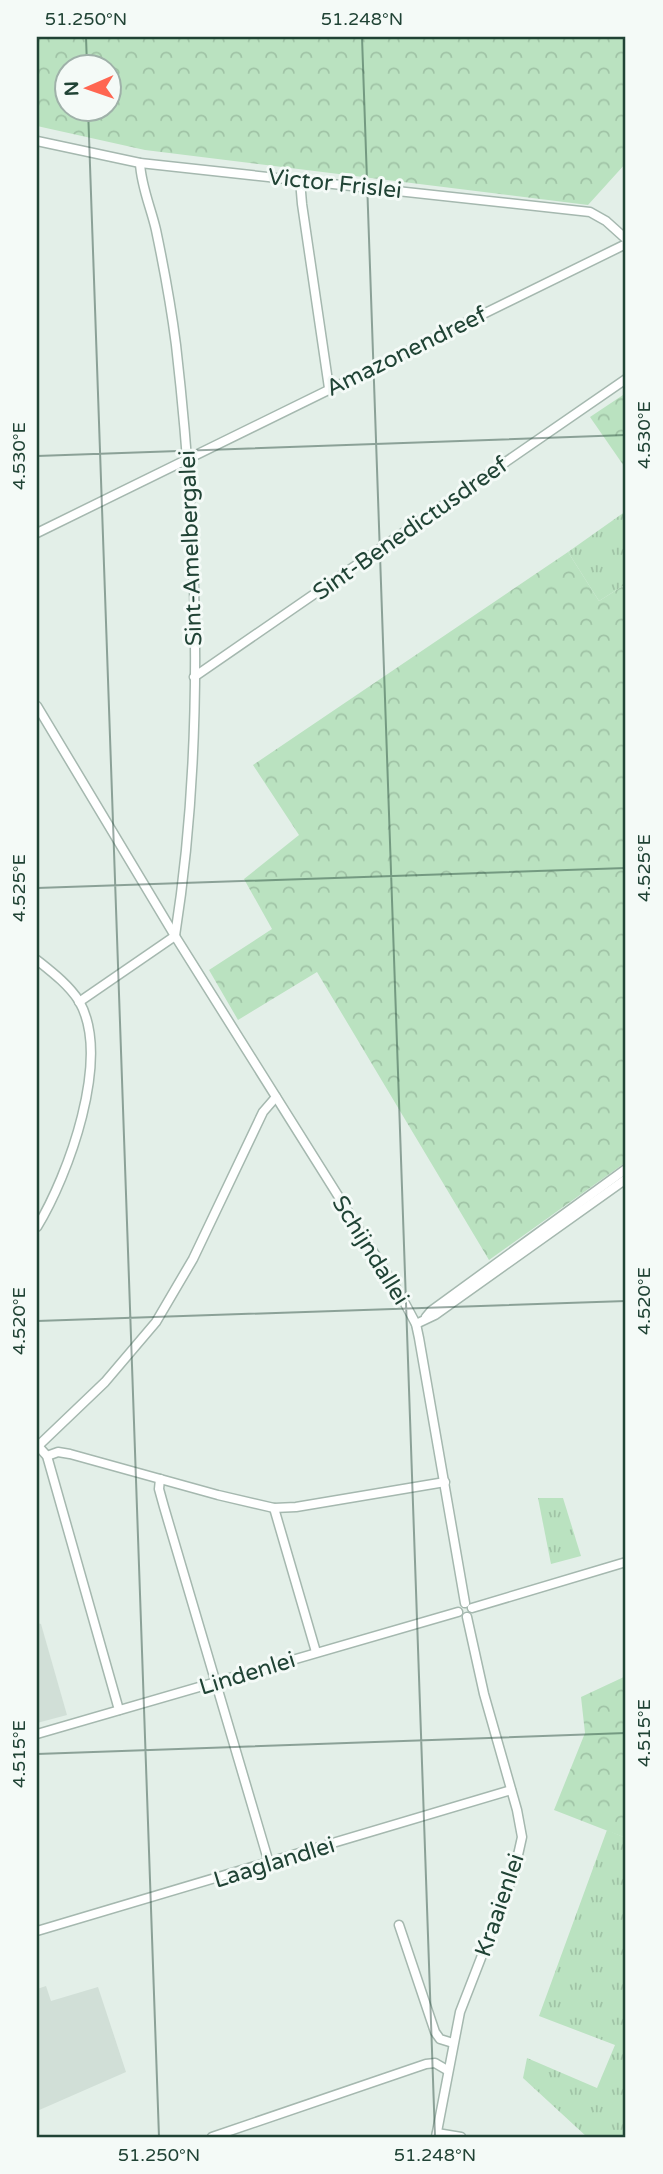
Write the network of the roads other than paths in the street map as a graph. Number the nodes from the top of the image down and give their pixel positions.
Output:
1 (37, 141) edge
2 (140, 163) junction
3 (300, 180) junction
4 (626, 242) edge
5 (626, 379) edge
6 (329, 388) junction
7 (187, 458) junction
8 (37, 533) edge
9 (194, 677) junction
10 (37, 706) edge
11 (175, 936) junction
12 (37, 960) edge
13 (79, 1002) junction
14 (276, 1097) junction
15 (626, 1169) edge
16 (626, 1179) edge
17 (37, 1227) edge
18 (425, 1318) junction
19 (416, 1324) junction
20 (48, 1437) junction
21 (37, 1447) edge
22 (58, 1452) junction
23 (47, 1456) junction
24 (160, 1479) junction
25 (445, 1482) junction
26 (274, 1508) junction
27 (626, 1562) edge
28 (468, 1605) junction
29 (458, 1612) junction
30 (467, 1617) junction
31 (316, 1652) junction
32 (216, 1682) junction
33 (119, 1710) junction
34 (37, 1734) edge
35 (511, 1790) junction
36 (270, 1863) junction
37 (399, 1925) dead end
38 (37, 1931) edge
39 (453, 2043) junction
40 (447, 2070) junction
41 (436, 2135) edge
42 (212, 2137) edge
43 (461, 2137) edge

1 - 2 street, Victor Frislei
2 - 3 street, Victor Frislei
2 - 7 street, Sint-Amelbergalei
3 - 4 street, Victor Frislei
3 - 6 street
4 - 6 street, Amazonendreef
5 - 9 street, Sint-Benedictusdreef
6 - 7 street, Amazonendreef
7 - 8 street, Amazonendreef
7 - 9 street, Sint-Amelbergalei
9 - 11 street, Sint-Amelbergalei
10 - 11 street, Schijndallei
11 - 13 street
11 - 14 street, Schijndallei
12 - 13 street
13 - 17 street
14 - 19 street, Schijndallei
14 - 20 street
15 - 18 street
16 - 18 street
18 - 19 street
19 - 25 street, Schijndallei
20 - 21 street
20 - 22 street
21 - 23 street
22 - 23 street
22 - 24 street
23 - 33 street
24 - 26 street
24 - 32 street
25 - 26 street
25 - 28 street, Schijndallei
26 - 31 street
27 - 28 street
28 - 29 street
28 - 30 street
29 - 30 street
29 - 31 street, Lindenlei
30 - 35 street, Kraaienlei
31 - 32 street, Lindenlei
32 - 33 street, Lindenlei
32 - 36 street
33 - 34 street, Lindenlei
35 - 36 street, Laaglandlei
35 - 39 street, Kraaienlei
36 - 38 street, Laaglandlei
37 - 39 street
39 - 40 street, Kraaienlei
40 - 41 street, Kraaienlei
40 - 42 street
41 - 43 street

